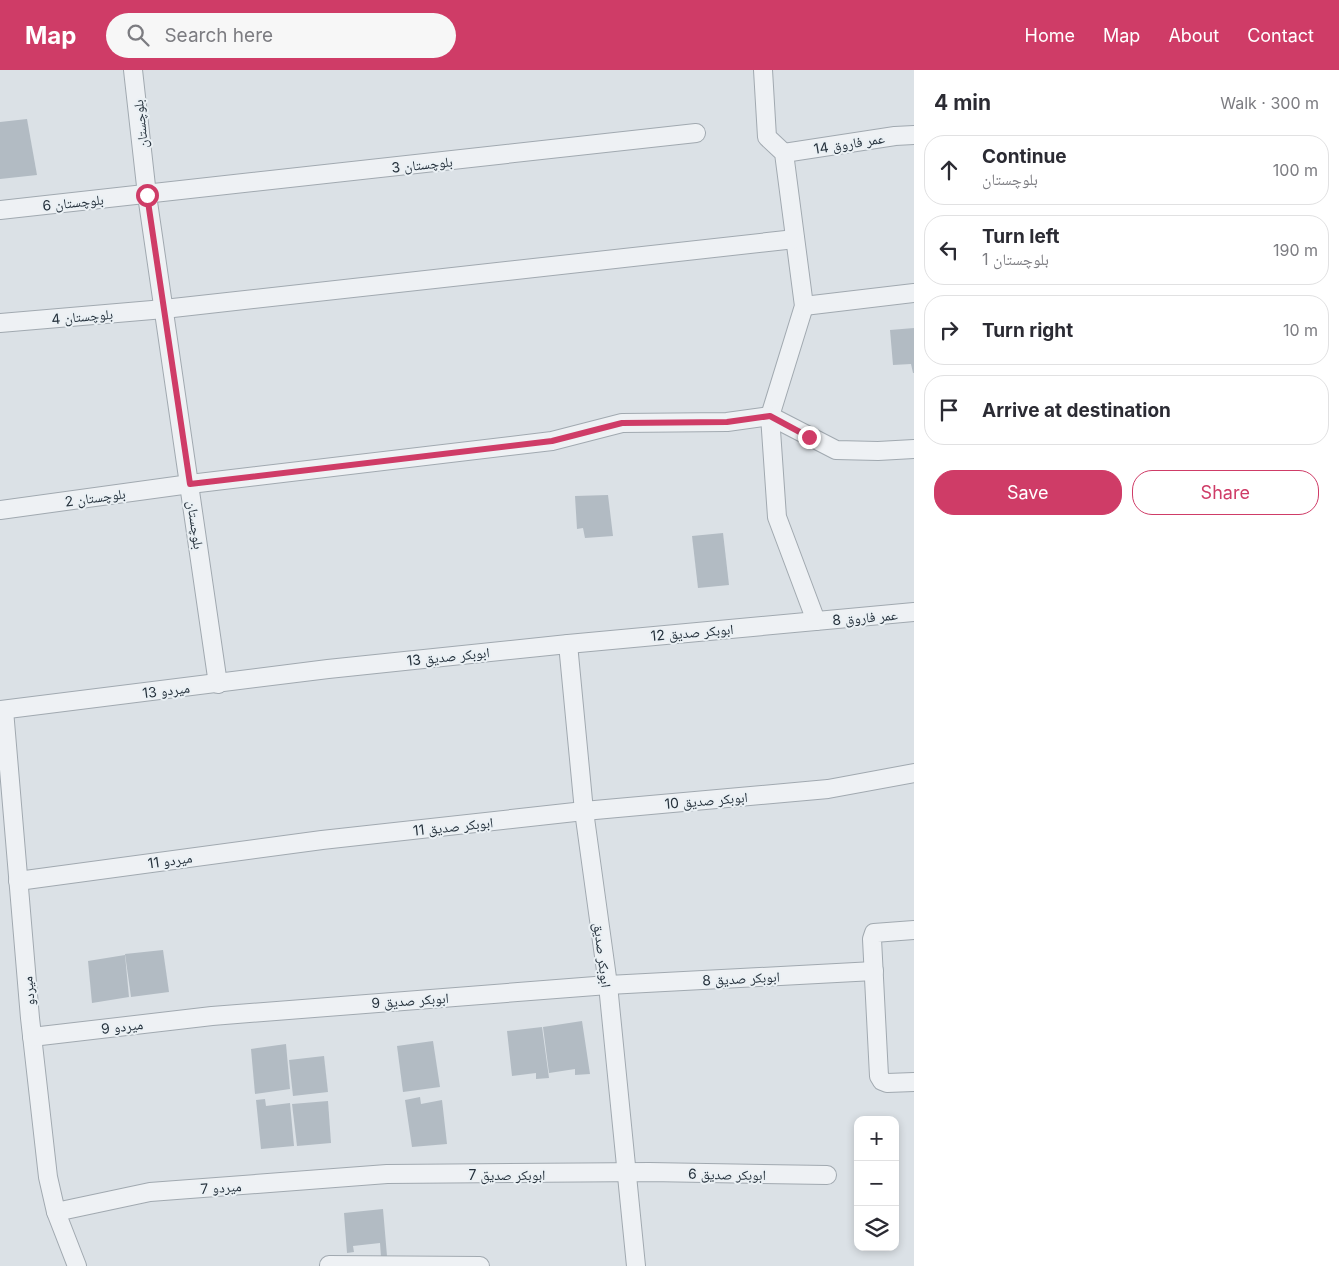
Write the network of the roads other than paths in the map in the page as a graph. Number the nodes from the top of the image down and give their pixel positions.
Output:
1 (133, 70) edge
2 (763, 70) edge
3 (696, 133) dead end
4 (914, 135) edge
5 (784, 153) junction
6 (147, 195) junction
7 (0, 210) edge
8 (796, 239) junction
9 (910, 293) edge
10 (804, 306) junction
11 (164, 309) junction
12 (0, 323) edge
13 (770, 416) junction
14 (914, 449) edge
15 (190, 484) junction
16 (0, 510) edge
17 (914, 612) edge
18 (816, 621) junction
19 (568, 644) junction
20 (328, 669) joint
21 (218, 684) junction
22 (2, 710) edge
23 (914, 773) edge
24 (584, 811) junction
25 (322, 840) joint
26 (18, 881) junction
27 (914, 930) edge
28 (874, 972) junction
29 (608, 985) junction
30 (212, 1016) joint
31 (32, 1037) junction
32 (914, 1082) edge
33 (627, 1173) junction
34 (387, 1174) joint
35 (827, 1175) dead end
36 (56, 1212) junction
37 (329, 1265) edge
38 (77, 1266) edge
39 (480, 1266) edge
40 (636, 1266) edge

1 - 6 street, بلوچستان
2 - 5 street
3 - 6 street, بلوچستان 3
4 - 5 street, عمر فاروق 14
5 - 8 street
6 - 7 street, بلوچستان 6
6 - 11 street, بلوچستان
8 - 10 street
8 - 11 street, بلوچستان 4
9 - 10 street
10 - 13 street
11 - 12 street, بلوچستان 4
11 - 15 street, بلوچستان
13 - 14 street
13 - 15 street, بلوچستان 2
13 - 18 street
15 - 16 street, بلوچستان 2
15 - 21 street, بلوچستان
17 - 18 street, عمر فاروق 8
18 - 19 street, ابوبکر صدیق 12
19 - 20 street, ابوبکر صدیق 13
19 - 24 street, ابوبکر صدیق
20 - 21 street, میردو 13
21 - 22 street, میردو 13
22 - 26 street, میردو
23 - 24 street, ابوبکر صدیق 10
24 - 25 street, ابوبکر صدیق 11
24 - 29 street, ابوبکر صدیق
25 - 26 street, میردو 11
26 - 31 street, میردو
27 - 28 street
28 - 29 street, ابوبکر صدیق 8
28 - 32 street
29 - 30 street, ابوبکر صدیق 9
29 - 33 street, ابوبکر صدیق
30 - 31 street, میردو 9
31 - 36 street, میردو
33 - 34 street, ابوبکر صدیق 7
33 - 35 street, ابوبکر صدیق 6
33 - 40 street, ابوبکر صدیق
34 - 36 street, میردو 7
36 - 38 street, میردو
37 - 39 street

